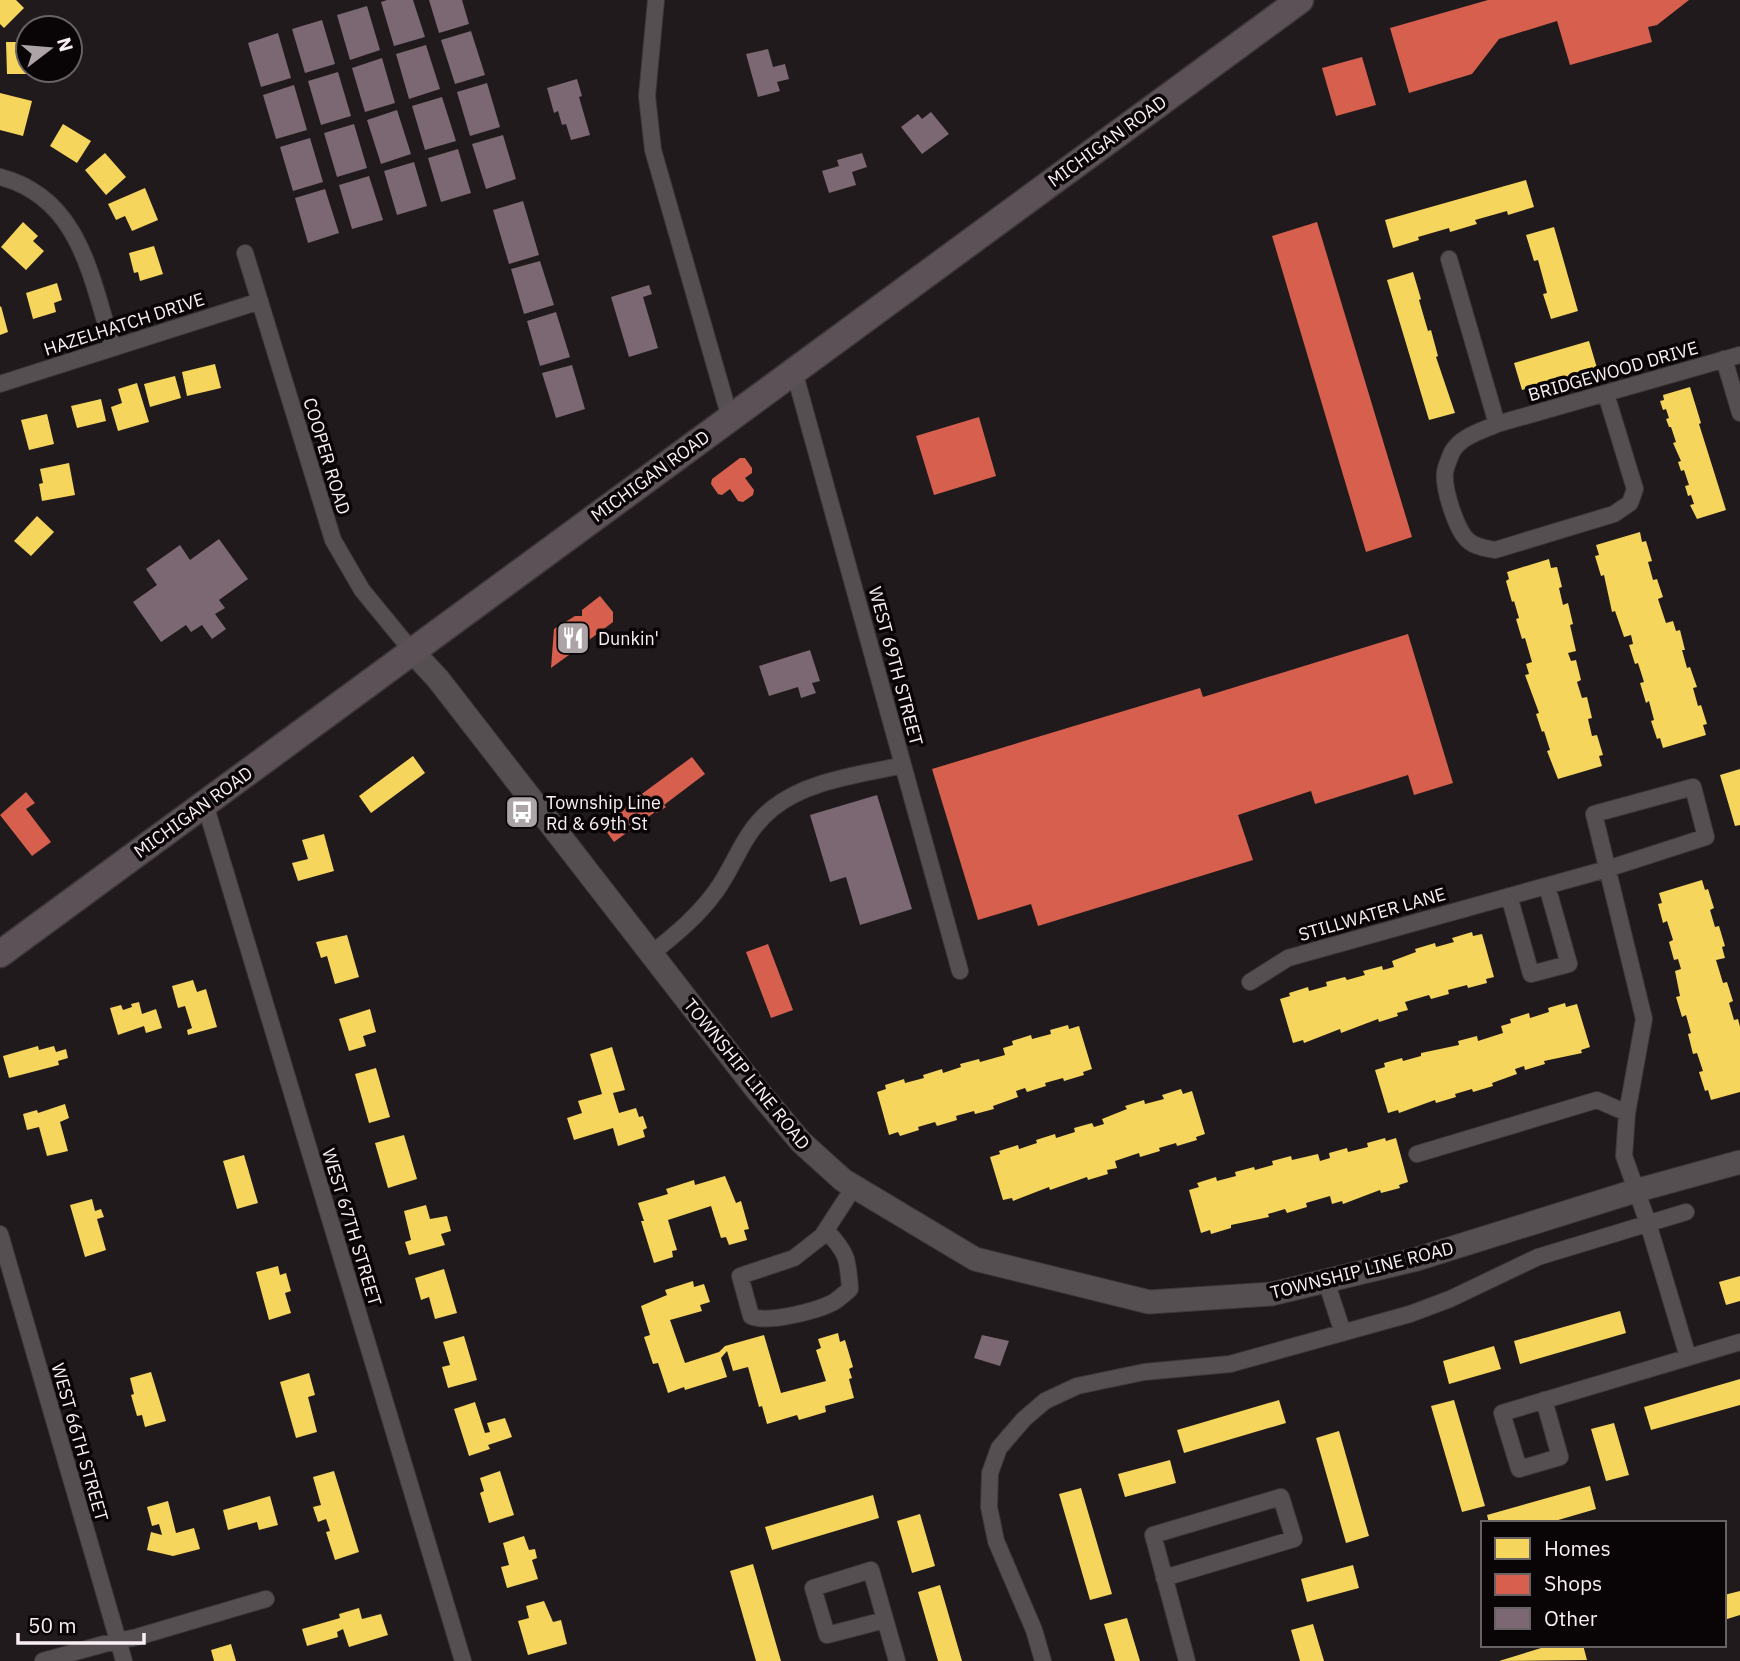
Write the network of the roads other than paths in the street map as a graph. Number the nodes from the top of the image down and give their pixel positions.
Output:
1 (656, 0) edge
2 (1300, 0) edge
3 (0, 177) edge
4 (245, 253) dead end
5 (1450, 259) dead end
6 (260, 301) junction
7 (113, 348) junction
8 (1732, 357) edge
9 (794, 371) junction
10 (0, 384) edge
11 (1606, 394) junction
12 (1740, 413) edge
13 (730, 418) junction
14 (1497, 424) junction
15 (412, 651) junction
16 (903, 765) junction
17 (205, 804) junction
18 (1606, 869) junction
19 (1546, 886) junction
20 (1509, 896) junction
21 (0, 954) edge
22 (651, 954) junction
23 (960, 971) dead end
24 (1250, 982) dead end
25 (1627, 1113) junction
26 (1417, 1154) dead end
27 (1740, 1162) edge
28 (854, 1187) junction
29 (1635, 1191) junction
30 (1686, 1212) dead end
31 (1648, 1223) junction
32 (826, 1230) junction
33 (0, 1234) edge
34 (1326, 1281) junction
35 (1343, 1333) junction
36 (1740, 1342) edge
37 (1688, 1357) junction
38 (1544, 1400) junction
39 (1164, 1578) junction
40 (266, 1600) dead end
41 (885, 1620) junction
42 (118, 1641) junction
43 (43, 1661) edge
44 (124, 1661) edge
45 (463, 1661) edge
46 (897, 1661) edge
47 (1043, 1661) edge
48 (1187, 1661) edge

1 - 13 street
2 - 9 main road, MICHIGAN ROAD
3 - 7 street
4 - 6 street, COOPER ROAD
5 - 14 street
6 - 7 street, HAZELHATCH DRIVE
6 - 15 street, COOPER ROAD
7 - 10 street, HAZELHATCH DRIVE
8 - 11 street, BRIDGEWOOD DRIVE
8 - 12 street
9 - 13 main road, MICHIGAN ROAD
9 - 16 street, WEST 69TH STREET
11 - 14 street, BRIDGEWOOD DRIVE
11 - 14 street, BRIDGEWOOD DRIVE
13 - 15 main road, MICHIGAN ROAD
15 - 17 main road, MICHIGAN ROAD
15 - 22 main road, TOWNSHIP LINE ROAD
16 - 22 street
16 - 23 street, WEST 69TH STREET
17 - 21 main road, MICHIGAN ROAD
17 - 45 street, WEST 67TH STREET
18 - 18 street
18 - 19 street, STILLWATER LANE
18 - 25 street
19 - 20 street, STILLWATER LANE
19 - 20 street
20 - 24 street, STILLWATER LANE
22 - 28 main road, TOWNSHIP LINE ROAD
25 - 26 street
25 - 29 street
27 - 29 main road, TOWNSHIP LINE ROAD
28 - 32 street
28 - 34 main road, TOWNSHIP LINE ROAD
29 - 31 street
29 - 34 main road, TOWNSHIP LINE ROAD
30 - 31 street
31 - 35 street
31 - 37 street
32 - 32 street
33 - 42 street, WEST 66TH STREET
34 - 35 street
35 - 47 street
36 - 37 street
37 - 38 street
38 - 38 street
39 - 39 street
39 - 48 street
40 - 42 street
41 - 41 street
41 - 46 street
42 - 43 street
42 - 44 street, WEST 66TH STREET

